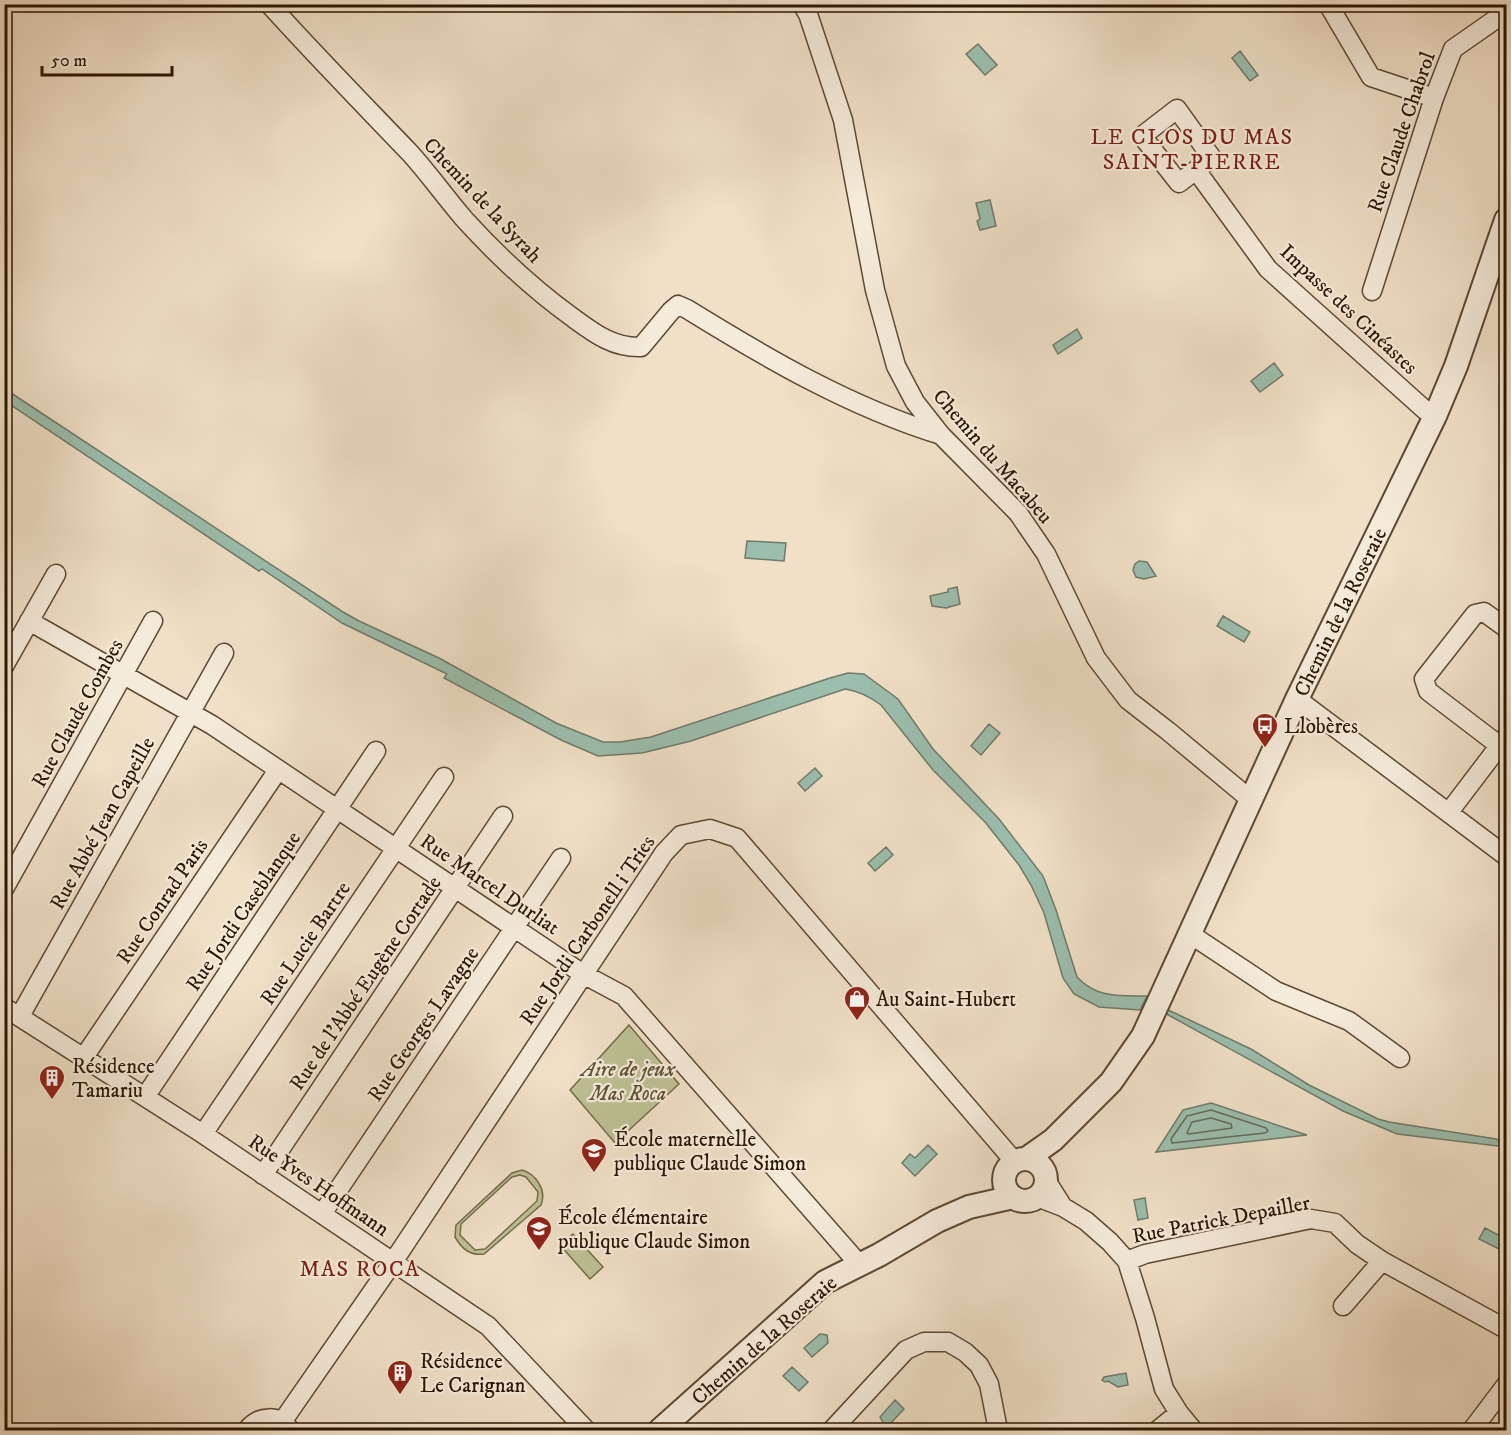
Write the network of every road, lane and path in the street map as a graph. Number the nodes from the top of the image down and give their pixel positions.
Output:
1 (269, 4) edge
2 (802, 4) edge
3 (1332, 6) edge
4 (1506, 12) edge
5 (1434, 98) junction
6 (1196, 170) dead end
7 (1506, 220) edge
8 (1372, 291) dead end
9 (1436, 416) junction
10 (941, 435) junction
11 (56, 574) dead end
12 (30, 621) junction
13 (153, 621) dead end
14 (1506, 628) edge
15 (224, 653) dead end
16 (4, 666) edge
17 (125, 674) junction
18 (1297, 699) junction
19 (190, 712) junction
20 (1503, 742) edge
21 (376, 751) dead end
22 (278, 770) junction
23 (444, 777) dead end
24 (1251, 800) junction
25 (338, 810) junction
26 (1449, 812) junction
27 (503, 816) dead end
28 (396, 848) junction
29 (1506, 856) edge
30 (561, 858) dead end
31 (456, 888) junction
32 (4, 889) edge
33 (515, 928) junction
34 (1190, 934) junction
35 (583, 974) junction
36 (12, 1011) edge
37 (84, 1058) junction
38 (1400, 1058) dead end
39 (145, 1097) junction
40 (203, 1134) junction
41 (1053, 1140) junction
42 (1014, 1174) junction
43 (263, 1175) junction
44 (1042, 1183) junction
45 (322, 1214) junction
46 (1127, 1261) junction
47 (1382, 1261) junction
48 (393, 1262) junction
49 (859, 1264) junction
50 (1343, 1306) dead end
51 (1506, 1329) edge
52 (1506, 1384) edge
53 (1179, 1413) junction
54 (286, 1426) edge
55 (247, 1431) edge
56 (585, 1431) edge
57 (660, 1431) edge
58 (832, 1431) edge
59 (998, 1431) edge
60 (1158, 1431) edge
61 (1193, 1431) edge
62 (1472, 1431) edge

1 - 10 street, Chemin de la Syrah
2 - 10 street, Chemin du Macabeu
3 - 5 street
4 - 5 street, Rue Claude Chabrol
5 - 8 street, Rue Claude Chabrol
6 - 9 street, Impasse des Cinéastes
7 - 9 street, Chemin de la Roseraie
9 - 18 street, Chemin de la Roseraie
10 - 24 street, Chemin du Macabeu
11 - 12 street
12 - 16 street
12 - 17 street, Rue Marcel Durliat
13 - 17 street, Rue Claude Combes
14 - 20 street
15 - 19 street, Rue Abbé Jean Capeille
17 - 19 street, Rue Marcel Durliat
17 - 32 street, Rue Claude Combes
18 - 24 street, Chemin de la Roseraie
18 - 26 street
19 - 22 street, Rue Marcel Durliat
19 - 36 street, Rue Abbé Jean Capeille
20 - 26 street
21 - 25 street, Rue Jordi Caseblanque
22 - 25 street, Rue Marcel Durliat
22 - 37 street, Rue Conrad Paris
23 - 28 street, Rue Lucie Bartre
24 - 34 street, Chemin de la Roseraie
25 - 28 street, Rue Marcel Durliat
25 - 39 street, Rue Jordi Caseblanque
26 - 29 street
27 - 31 street, Rue de l'Abbé Eugène Cortade
28 - 31 street, Rue Marcel Durliat
28 - 40 street, Rue Lucie Bartre
30 - 33 street, Rue Georges Lavagne
31 - 33 street, Rue Marcel Durliat
31 - 43 street, Rue de l'Abbé Eugène Cortade
33 - 35 street, Rue Marcel Durliat
33 - 45 street, Rue Georges Lavagne
34 - 38 street
34 - 41 street, Chemin de la Roseraie
35 - 42 street, Rue Jordi Carbonell i Tries
35 - 48 street, Rue Jordi Carbonell i Tries
35 - 49 street, Rue Marcel Durliat
36 - 37 street, Rue Yves Hoffmann
37 - 39 street, Rue Yves Hoffmann
39 - 40 street, Rue Yves Hoffmann
40 - 43 street, Rue Yves Hoffmann
41 - 42 street, Chemin de la Roseraie
41 - 44 street
42 - 44 street
42 - 44 street
42 - 49 street, Chemin de la Roseraie
43 - 45 street, Rue Yves Hoffmann
44 - 46 street
45 - 48 street, Rue Yves Hoffmann
46 - 47 street, Rue Patrick Depailler
46 - 53 street
47 - 50 street
47 - 51 street, Rue Patrick Depailler
48 - 54 street, Rue Jordi Carbonell i Tries
48 - 56 street, Rue Yves Hoffmann
49 - 57 street, Chemin de la Roseraie
52 - 62 street
53 - 60 street
53 - 61 street
54 - 55 street, Rue Jordi Carbonell i Tries
58 - 59 street

